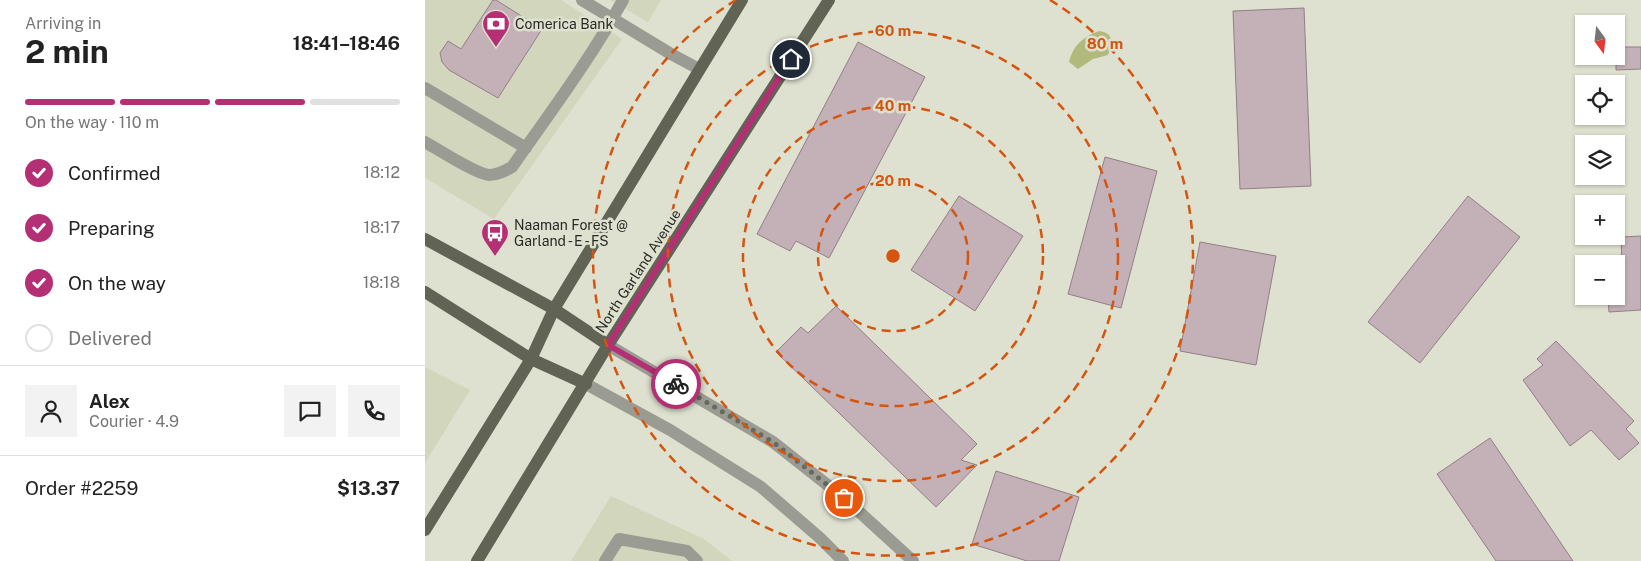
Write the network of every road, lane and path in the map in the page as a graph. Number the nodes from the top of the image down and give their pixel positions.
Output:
1 (582, 0) edge
2 (623, 0) edge
3 (743, 0) edge
4 (829, 0) edge
5 (613, 18) junction
6 (699, 69) junction
7 (425, 88) edge
8 (425, 142) edge
9 (526, 148) junction
10 (425, 239) edge
11 (425, 292) edge
12 (554, 309) junction
13 (608, 345) junction
14 (531, 359) junction
15 (586, 384) junction
16 (425, 530) edge
17 (477, 561) edge
18 (605, 561) edge
19 (697, 561) edge
20 (843, 561) edge
21 (913, 561) edge

1 - 5 street
2 - 5 street
3 - 6 main road
4 - 13 main road, North Garland Avenue
5 - 6 street
5 - 9 street
6 - 12 main road
7 - 9 street
8 - 9 street
10 - 12 main road
11 - 14 main road
12 - 13 main road
12 - 14 main road
13 - 15 main road, North Garland Avenue
13 - 21 street
14 - 15 main road
14 - 16 main road
15 - 17 main road, North Garland Avenue
15 - 20 street
18 - 19 street

